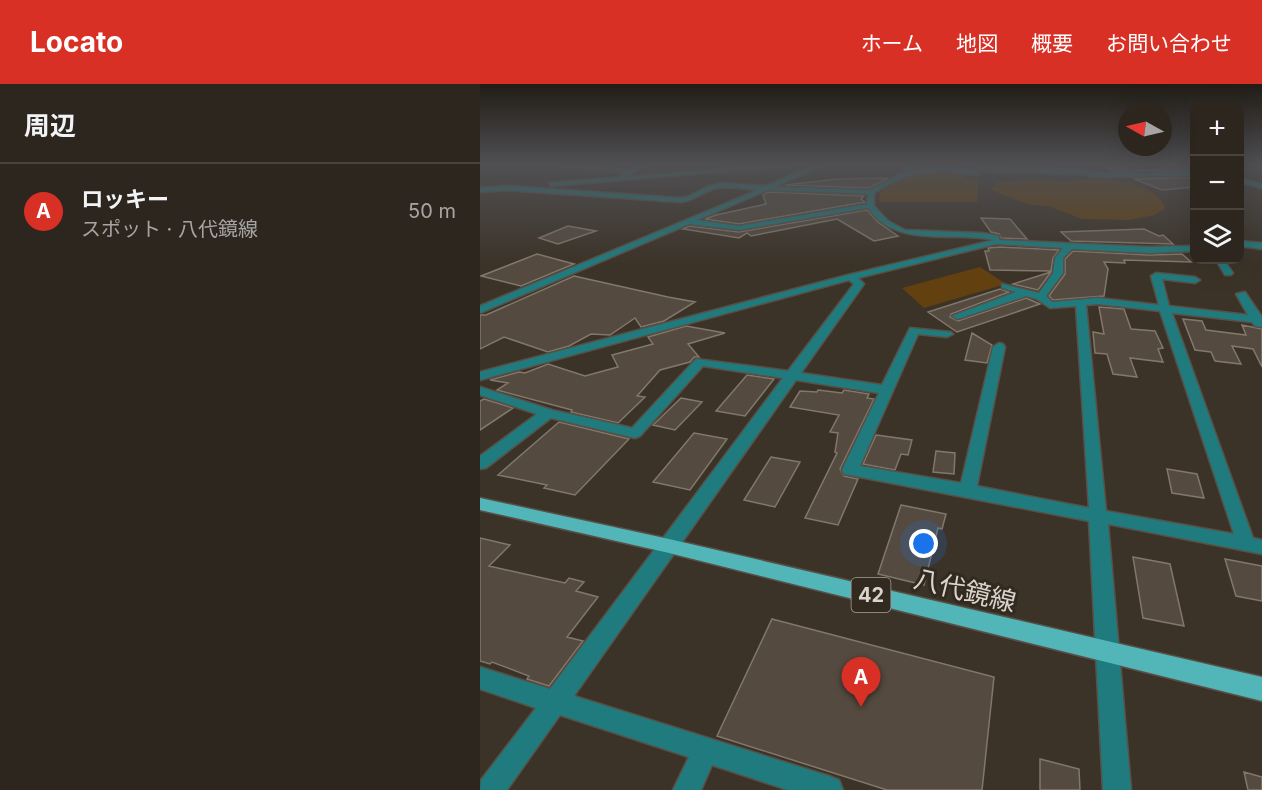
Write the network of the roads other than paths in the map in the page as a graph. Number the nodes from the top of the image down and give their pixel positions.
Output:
1 (635, 197) edge
2 (693, 197) edge
3 (748, 197) edge
4 (871, 197) edge
5 (870, 206) junction
6 (688, 222) junction
7 (1249, 237) dead end
8 (1244, 240) edge
9 (1007, 242) junction
10 (1244, 243) edge
11 (1070, 246) junction
12 (1262, 246) edge
13 (1190, 248) edge
14 (1222, 264) edge
15 (1228, 273) dead end
16 (851, 278) junction
17 (1196, 280) dead end
18 (1005, 286) dead end
19 (1024, 293) junction
20 (1241, 294) dead end
21 (1041, 297) junction
22 (480, 298) edge
23 (501, 302) junction
24 (1081, 303) junction
25 (1165, 309) junction
26 (480, 310) edge
27 (957, 316) dead end
28 (1260, 322) edge
29 (947, 334) dead end
30 (999, 347) dead end
31 (480, 376) edge
32 (791, 376) junction
33 (887, 390) junction
34 (480, 391) edge
35 (548, 413) junction
36 (480, 464) edge
37 (968, 490) junction
38 (480, 504) edge
39 (1098, 516) junction
40 (669, 546) junction
41 (1254, 546) edge
42 (1107, 652) junction
43 (480, 678) edge
44 (1262, 689) edge
45 (556, 702) junction
46 (706, 750) junction
47 (491, 790) edge
48 (687, 790) edge
49 (829, 790) edge
50 (1117, 790) edge

1 - 2 street
3 - 6 street
4 - 5 street
5 - 6 street
5 - 9 street
6 - 23 street
7 - 8 street
9 - 11 street
9 - 16 street
10 - 12 street
11 - 13 street
11 - 21 street
14 - 15 street
16 - 31 street
16 - 32 street
17 - 25 street
18 - 19 street
19 - 21 street
19 - 27 street
20 - 28 street
21 - 24 street
22 - 23 street
23 - 26 street
24 - 25 street
24 - 39 street
25 - 28 street
25 - 41 street
29 - 33 street
30 - 37 street
32 - 33 street
32 - 35 street
32 - 40 street
33 - 37 street
34 - 35 street
35 - 36 street
37 - 39 street
38 - 40 main road, 八代鏡線 / 42
39 - 41 street
39 - 42 street
40 - 42 main road, 八代鏡線 / 42
40 - 45 street
42 - 44 main road, 八代鏡線 / 42
42 - 50 street
43 - 45 street
45 - 46 street
45 - 47 street
46 - 48 street
46 - 49 street

